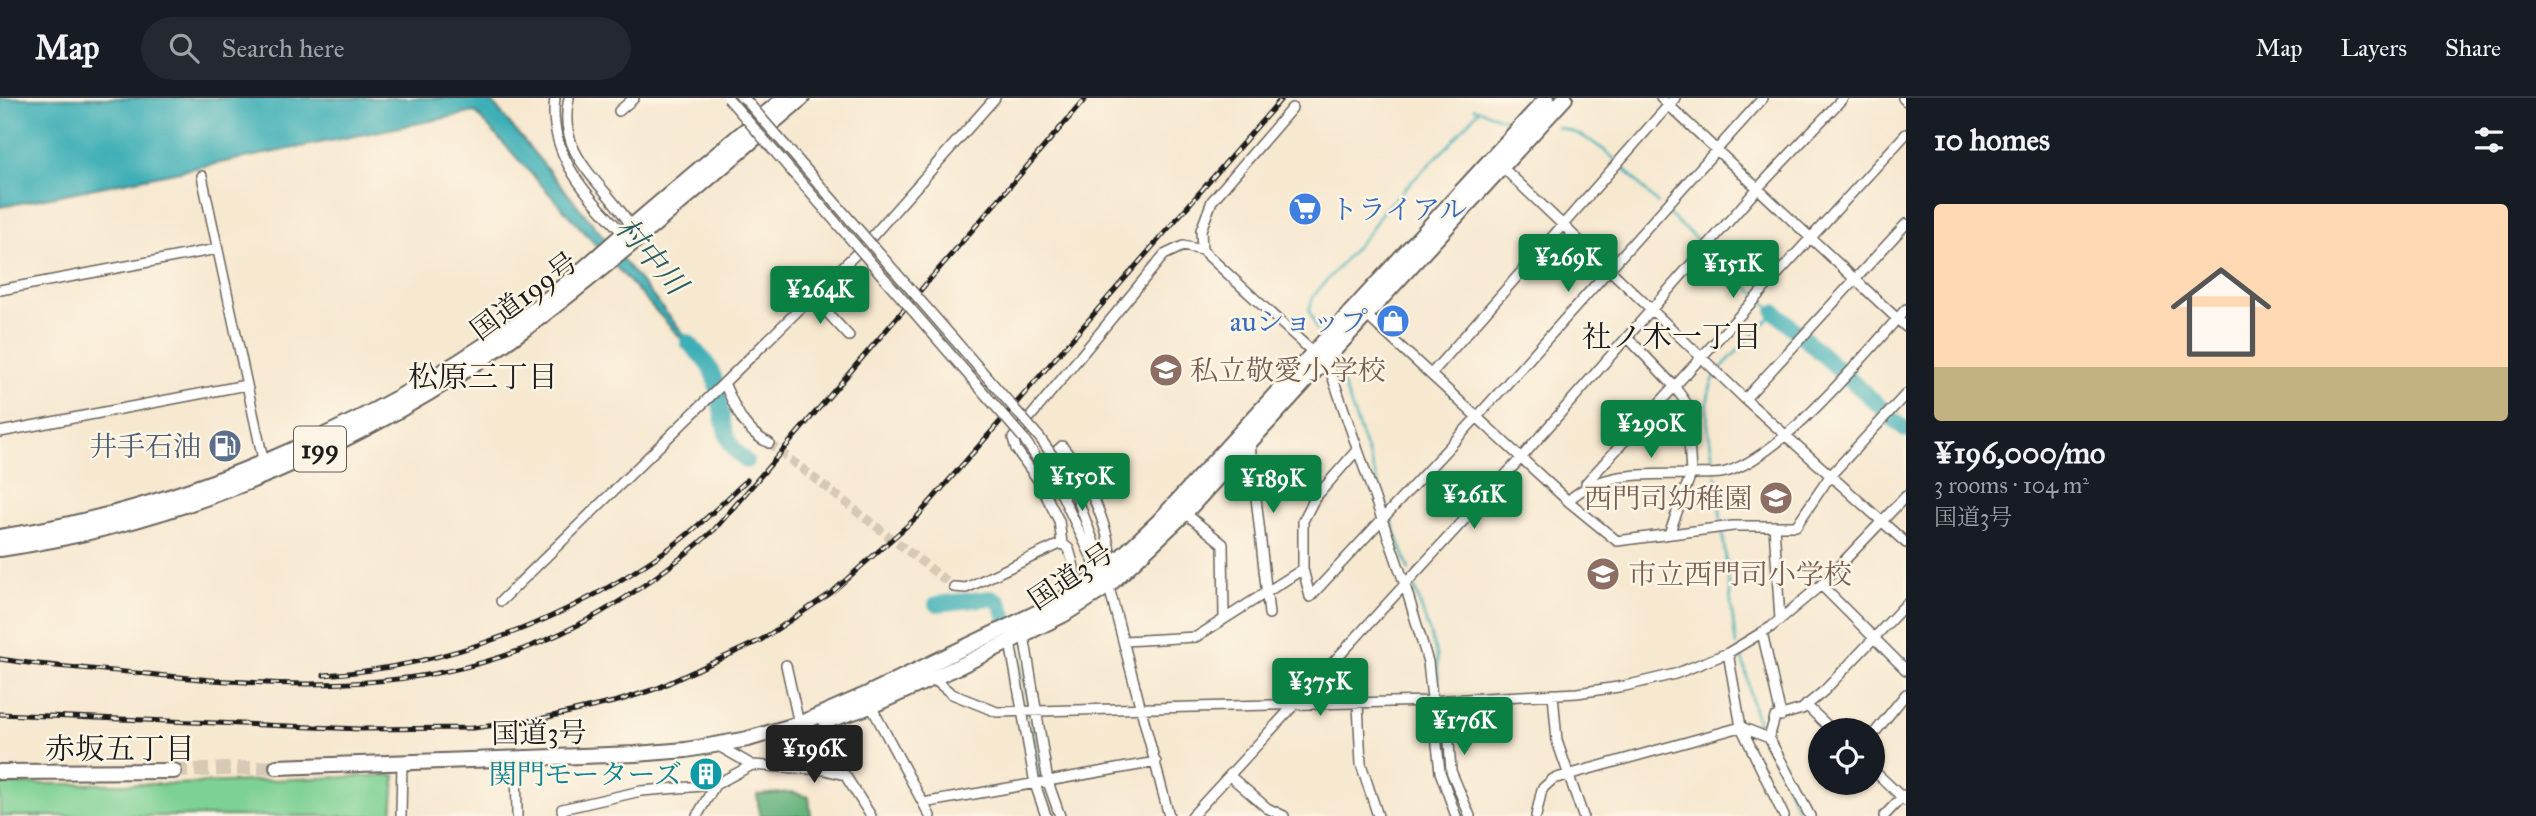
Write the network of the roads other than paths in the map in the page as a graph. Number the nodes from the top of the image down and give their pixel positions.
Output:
1 (555, 98) edge
2 (569, 98) edge
3 (634, 98) edge
4 (728, 98) edge
5 (744, 98) edge
6 (785, 98) edge
7 (802, 98) edge
8 (995, 98) edge
9 (1547, 98) edge
10 (1565, 98) edge
11 (1661, 98) edge
12 (1763, 98) edge
13 (1843, 98) edge
14 (1672, 102) edge
15 (1292, 108) dead end
16 (619, 111) dead end
17 (1906, 134) edge
18 (1717, 149) junction
19 (1497, 162) junction
20 (202, 176) dead end
21 (1758, 188) junction
22 (1906, 224) edge
23 (1562, 225) junction
24 (1811, 238) junction
25 (625, 239) junction
26 (217, 249) junction
27 (1202, 250) junction
28 (1609, 271) junction
29 (1856, 281) junction
30 (0, 290) edge
31 (812, 296) junction
32 (1906, 309) edge
33 (1654, 310) junction
34 (1366, 315) junction
35 (1897, 319) junction
36 (1906, 327) edge
37 (849, 336) dead end
38 (1628, 338) junction
39 (1703, 355) junction
40 (1319, 356) junction
41 (1431, 374) junction
42 (723, 383) junction
43 (246, 384) junction
44 (1674, 386) junction
45 (1906, 394) edge
46 (1745, 399) junction
47 (1477, 417) junction
48 (0, 432) edge
49 (1787, 436) junction
50 (769, 443) tunnel mouth
51 (1250, 444) junction
52 (1357, 450) junction
53 (1521, 458) junction
54 (265, 467) junction
55 (1033, 472) junction
56 (1691, 474) junction
57 (1830, 476) junction
58 (1583, 486) junction
59 (1906, 496) edge
60 (1568, 500) junction
61 (1185, 513) junction
62 (1382, 517) junction
63 (1881, 523) junction
64 (1774, 526) junction
65 (1669, 534) junction
66 (0, 537) edge
67 (1062, 543) junction
68 (1906, 543) edge
69 (0, 549) edge
70 (1303, 569) junction
71 (1106, 575) junction
72 (1405, 585) junction
73 (1821, 585) junction
74 (954, 587) dead end
75 (1266, 590) junction
76 (1075, 592) junction
77 (501, 601) dead end
78 (1906, 604) edge
79 (1269, 614) dead end
80 (1224, 618) junction
81 (1780, 620) junction
82 (1762, 632) junction
83 (1024, 635) junction
84 (1874, 639) junction
85 (1124, 641) junction
86 (1010, 642) junction
87 (1730, 652) junction
88 (786, 665) dead end
89 (1906, 670) edge
90 (930, 673) junction
91 (1553, 694) junction
92 (1906, 695) edge
93 (1446, 700) junction
94 (1430, 701) junction
95 (1298, 703) junction
96 (1358, 704) junction
97 (1806, 705) junction
98 (871, 706) junction
99 (1142, 709) junction
100 (1021, 711) junction
101 (1036, 711) junction
102 (1781, 716) junction
103 (1820, 718) edge
104 (1885, 720) edge
105 (799, 724) junction
106 (1741, 727) junction
107 (1769, 738) junction
108 (717, 745) junction
109 (516, 757) junction
110 (402, 762) junction
111 (1156, 762) junction
112 (752, 765) junction
113 (277, 767) tunnel mouth
114 (174, 771) tunnel mouth
115 (0, 772) edge
116 (1568, 774) junction
117 (1230, 776) junction
118 (1885, 780) edge
119 (1048, 782) junction
120 (1035, 784) junction
121 (715, 785) junction
122 (1905, 797) edge
123 (923, 803) junction
124 (1537, 813) edge
125 (401, 816) edge
126 (517, 816) edge
127 (563, 816) edge
128 (697, 816) edge
129 (870, 816) edge
130 (930, 816) edge
131 (1046, 816) edge
132 (1060, 816) edge
133 (1169, 816) edge
134 (1192, 816) edge
135 (1284, 816) edge
136 (1378, 816) edge
137 (1456, 816) edge
138 (1470, 816) edge
139 (1583, 816) edge
140 (1784, 816) edge
141 (1810, 816) edge
142 (1884, 816) edge

1 - 25 street
2 - 25 street
3 - 16 street
4 - 71 street, bridge
5 - 71 street, bridge
6 - 25 highway, 国道199号 / 199
7 - 25 highway, 国道199号 / 199
8 - 31 street
9 - 19 highway, 国道3号
10 - 19 highway, 国道3号
11 - 14 street
12 - 18 street
13 - 21 street
14 - 18 street
14 - 23 street
15 - 27 street
17 - 24 street
18 - 21 street
18 - 28 street
19 - 23 street
19 - 34 highway, 国道3号
19 - 40 highway, 国道3号
20 - 26 street
21 - 24 street
21 - 33 street
22 - 29 street
23 - 28 street
23 - 41 street
24 - 29 street
24 - 39 street
25 - 54 highway, 国道199号 / 199
26 - 30 street
26 - 43 street
27 - 40 street
27 - 55 street
28 - 33 street
28 - 47 street
29 - 35 street
29 - 46 street
31 - 37 street
31 - 42 street
32 - 35 street
33 - 38 street
33 - 39 street
34 - 40 highway, 国道3号
34 - 41 street
35 - 36 street
35 - 49 street
38 - 44 street
38 - 53 street
39 - 44 street
39 - 46 street
40 - 51 highway, 国道3号
40 - 52 street
40 - 71 highway, 国道3号
41 - 47 street
42 - 50 street
42 - 77 street
43 - 48 street
43 - 54 street
44 - 56 street
44 - 58 street
45 - 57 street
46 - 49 street
47 - 53 street
47 - 62 street
49 - 56 street
49 - 57 street
51 - 61 highway, 国道3号
51 - 75 street
52 - 62 street
52 - 70 street
53 - 60 street
53 - 72 street
54 - 66 highway, 国道199号 / 199
54 - 69 highway, 国道199号 / 199
55 - 67 street
55 - 71 street
56 - 58 street
56 - 65 street
57 - 63 street
57 - 64 street
58 - 60 street
59 - 63 street
60 - 65 street
61 - 71 highway, 国道3号
61 - 80 street
62 - 70 street
62 - 72 street
63 - 68 street
63 - 73 street
64 - 65 street
64 - 81 street
67 - 74 street
67 - 76 street
70 - 75 street
71 - 76 highway, 国道3号
71 - 83 highway, 国道3号
71 - 85 street
72 - 94 street
72 - 95 street
73 - 81 street
73 - 84 street
75 - 79 street
75 - 80 street
76 - 90 highway, 国道3号
78 - 84 street
80 - 85 street
81 - 82 street
82 - 87 street
82 - 102 street
83 - 86 highway, 国道3号
83 - 101 street
84 - 89 street
84 - 97 street
85 - 99 street
86 - 90 highway, 国道3号
86 - 100 street
87 - 91 street
87 - 106 street
88 - 105 street
90 - 98 highway, 国道3号
90 - 100 street
90 - 105 highway, 国道3号
91 - 93 street
91 - 116 street
92 - 104 street
93 - 94 street
93 - 138 street
94 - 96 street
94 - 137 street
95 - 96 street
95 - 99 street
95 - 117 street
96 - 136 street
97 - 102 street
97 - 103 street
98 - 105 highway, 国道3号
98 - 123 street
99 - 101 street
99 - 111 street
100 - 101 street
100 - 120 street
101 - 119 street
102 - 107 street
105 - 108 highway, 国道3号
106 - 107 street
106 - 116 street
106 - 140 street
107 - 141 street
108 - 109 highway, 国道3号
108 - 112 street
109 - 110 highway, 国道3号
109 - 126 street
110 - 113 highway, 国道3号
110 - 125 street
111 - 119 street
111 - 133 street
112 - 121 street
112 - 129 street
114 - 115 highway
116 - 124 street
116 - 139 street
117 - 134 street
117 - 135 street
118 - 122 street
119 - 120 street
119 - 132 street
120 - 123 street
120 - 131 street
121 - 127 street
121 - 128 street
122 - 142 street
123 - 130 street

